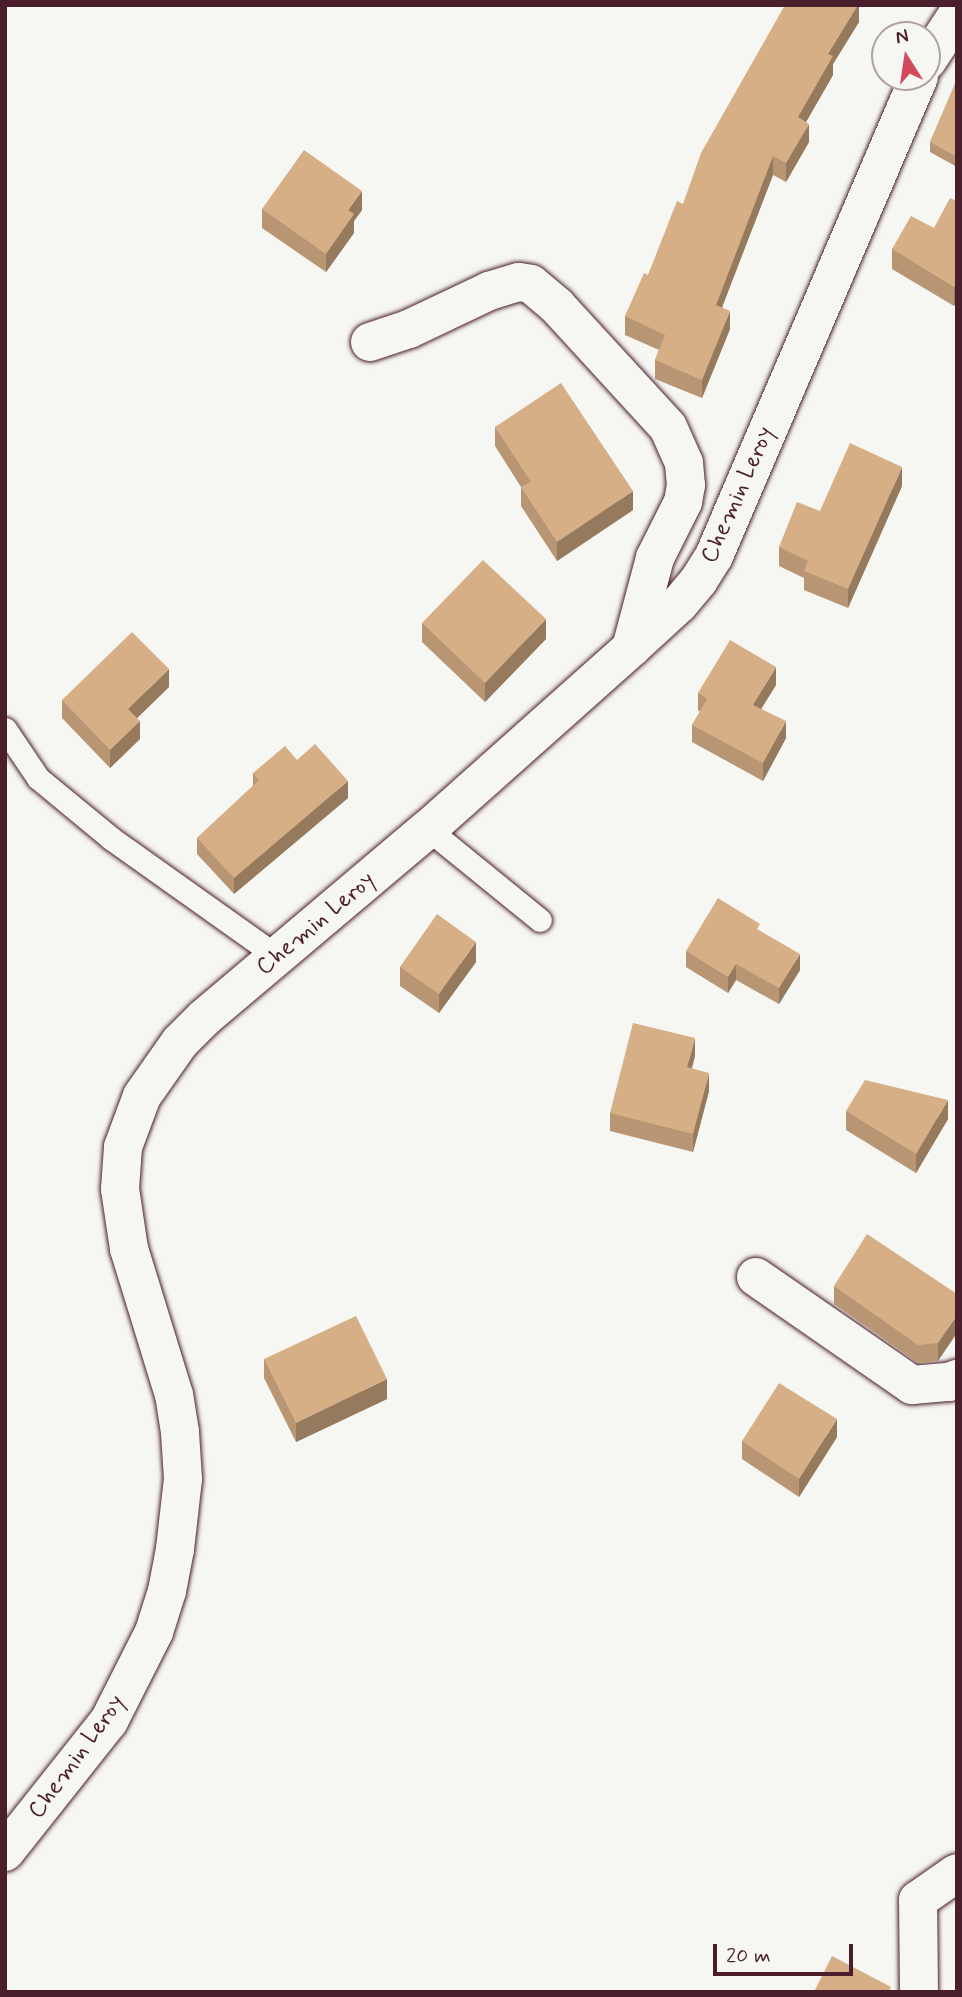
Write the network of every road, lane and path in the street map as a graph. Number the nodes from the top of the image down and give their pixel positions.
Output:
1 (957, 15) edge
2 (941, 40) edge
3 (913, 91) edge
4 (370, 342) dead end
5 (631, 648) junction
6 (5, 729) edge
7 (428, 829) junction
8 (540, 920) dead end
9 (278, 957) junction
10 (756, 1277) dead end
11 (957, 1379) edge
12 (5, 1852) edge
13 (957, 1873) edge
14 (919, 1992) edge

1 - 2 street
3 - 5 street, Chemin Leroy
4 - 5 street
5 - 7 street, Chemin Leroy
6 - 9 lane
7 - 8 lane
7 - 9 street, Chemin Leroy
9 - 12 street, Chemin Leroy
10 - 11 street
13 - 14 street

